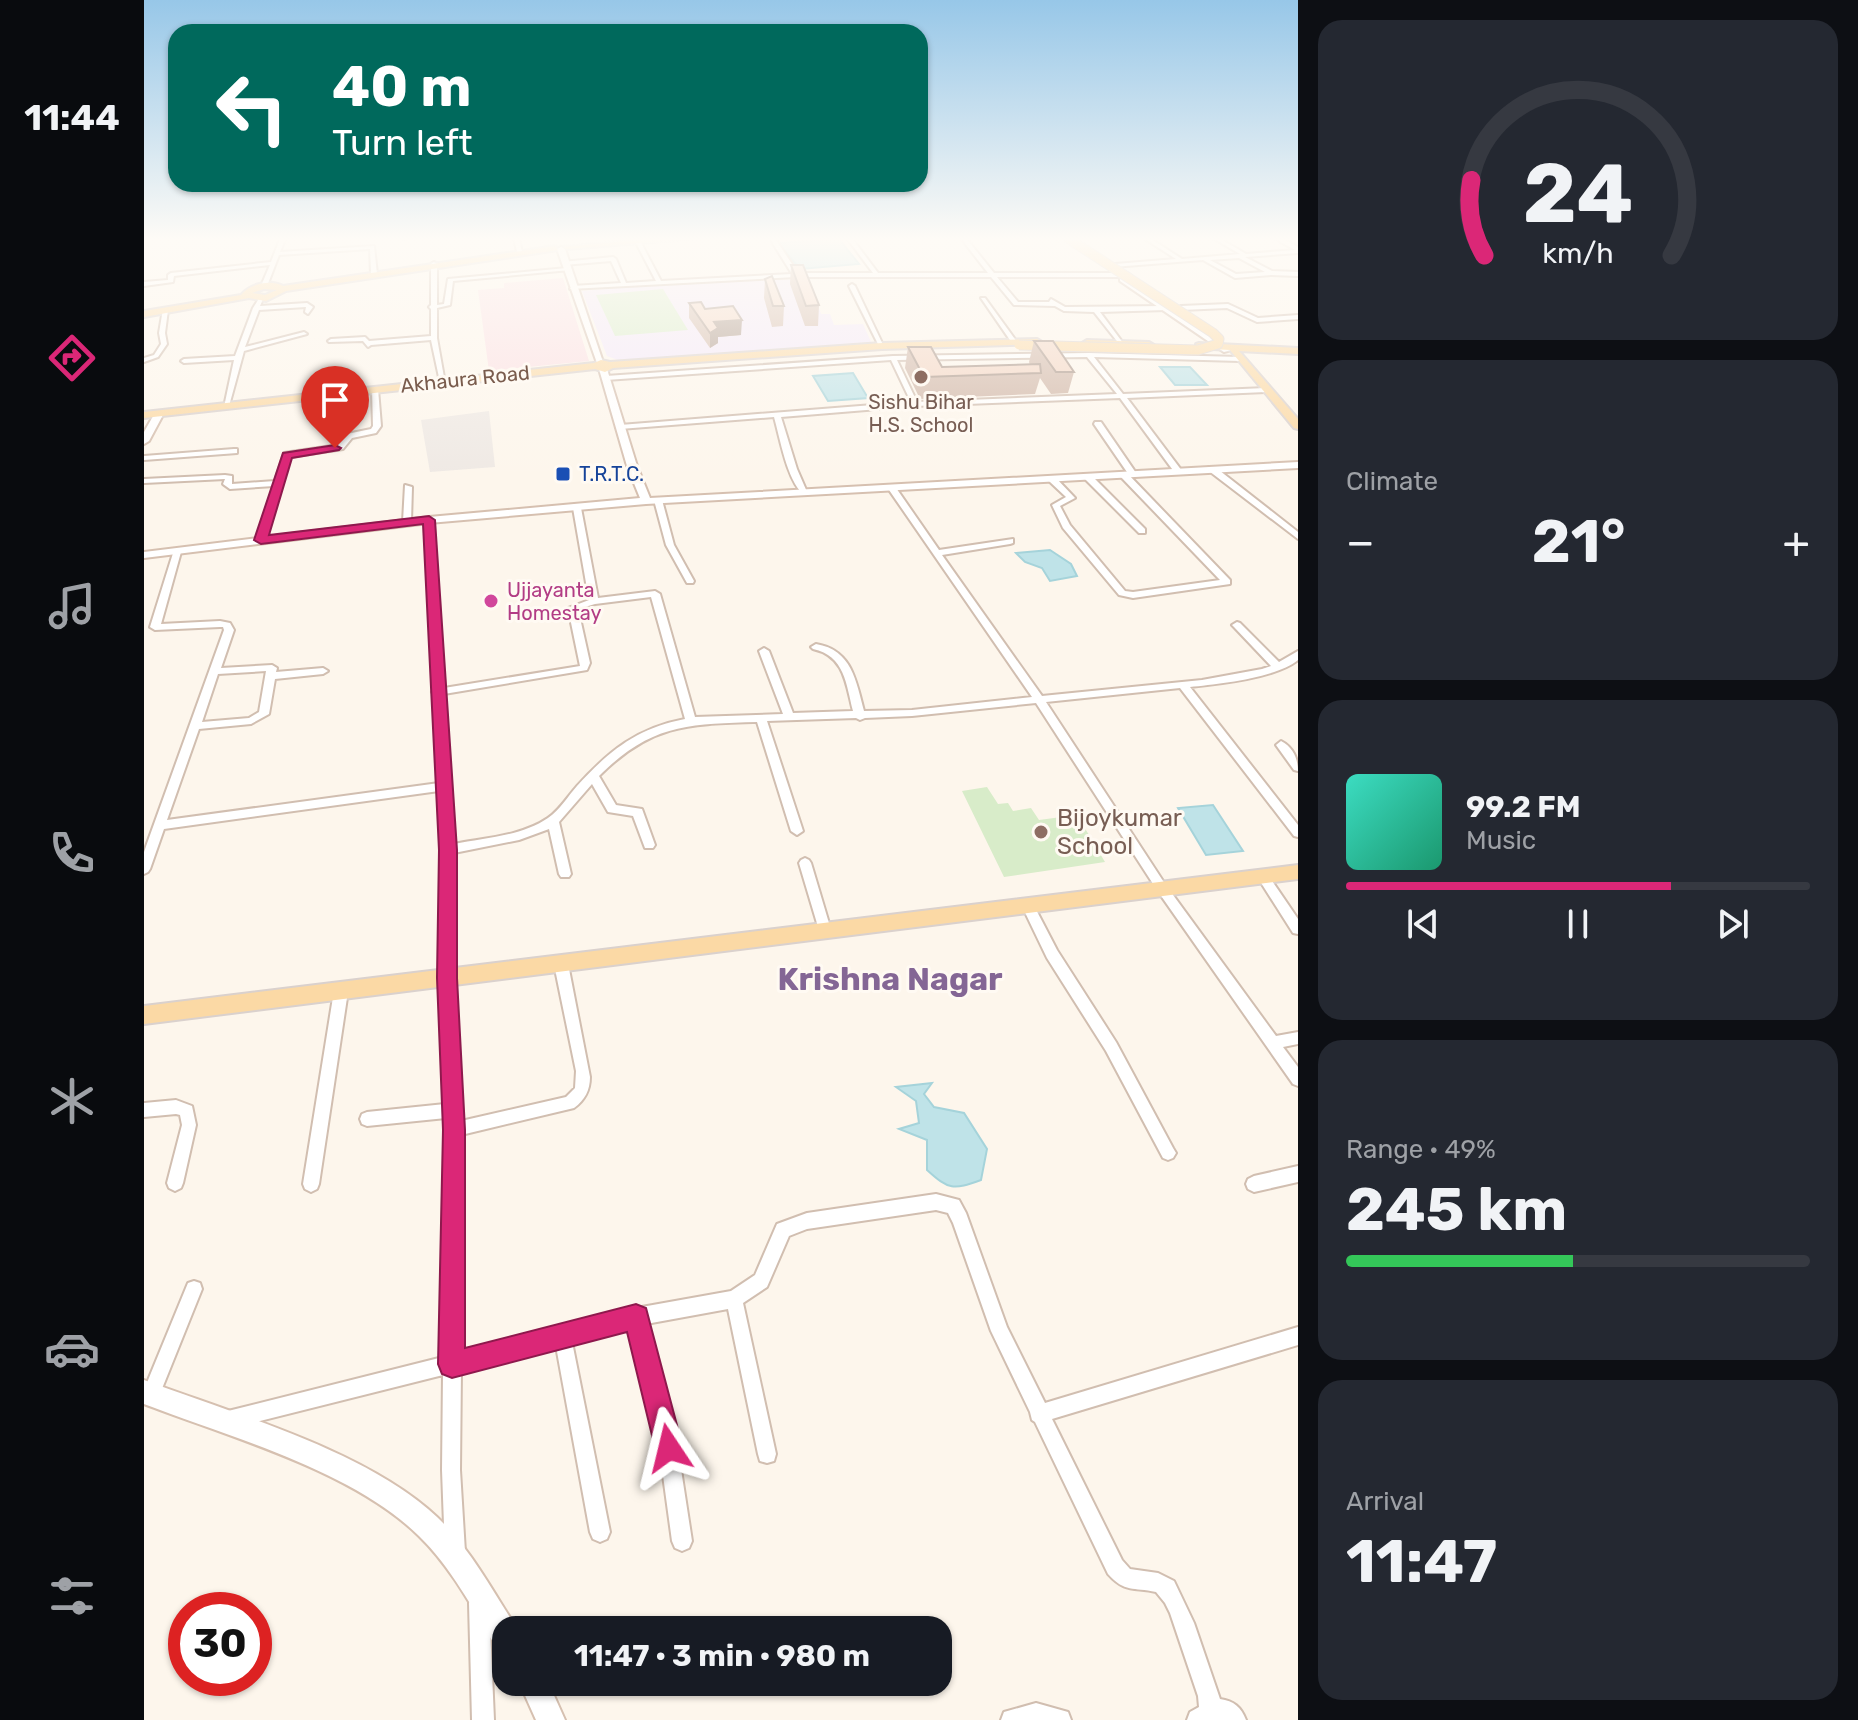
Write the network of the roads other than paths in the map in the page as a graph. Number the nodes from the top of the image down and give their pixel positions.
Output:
1 (164, 317) edge
2 (253, 317) edge
3 (433, 317) edge
4 (583, 317) edge
5 (868, 317) edge
6 (996, 317) edge
7 (1101, 317) edge
8 (1181, 317) edge
9 (1189, 317) edge
10 (1193, 317) edge
11 (1249, 317) edge
12 (1294, 317) edge
13 (304, 334) dead end
14 (434, 338) junction
15 (331, 341) dead end
16 (1120, 343) junction
17 (1016, 344) junction
18 (882, 346) junction
19 (1234, 350) junction
20 (812, 351) junction
21 (1298, 351) edge
22 (239, 354) junction
23 (1089, 355) junction
24 (893, 358) junction
25 (144, 360) edge
26 (184, 361) dead end
27 (603, 368) junction
28 (443, 382) junction
29 (375, 389) junction
30 (1266, 390) junction
31 (1124, 396) junction
32 (915, 404) junction
33 (226, 406) junction
34 (159, 413) junction
35 (777, 414) junction
36 (144, 415) edge
37 (1098, 424) dead end
38 (1298, 426) edge
39 (620, 427) junction
40 (144, 441) edge
41 (234, 451) dead end
42 (144, 458) edge
43 (1298, 465) edge
44 (1212, 469) junction
45 (1178, 471) junction
46 (1128, 474) junction
47 (1087, 476) junction
48 (1052, 479) junction
49 (144, 481) edge
50 (278, 483) junction
51 (408, 487) dead end
52 (891, 487) junction
53 (803, 492) junction
54 (652, 500) junction
55 (577, 508) junction
56 (429, 520) junction
57 (407, 522) junction
58 (1142, 531) dead end
59 (1298, 536) edge
60 (261, 540) junction
61 (1010, 541) dead end
62 (177, 552) junction
63 (936, 553) junction
64 (144, 555) edge
65 (690, 581) dead end
66 (594, 601) junction
67 (1237, 625) dead end
68 (816, 647) dead end
69 (764, 651) dead end
70 (1298, 654) edge
71 (1278, 667) junction
72 (214, 671) junction
73 (323, 671) dead end
74 (272, 676) junction
75 (1183, 685) junction
76 (437, 692) junction
77 (1038, 698) junction
78 (789, 717) junction
79 (860, 717) junction
80 (761, 718) junction
81 (691, 721) junction
82 (195, 726) junction
83 (1281, 745) dead end
84 (1298, 767) edge
85 (593, 775) junction
86 (442, 787) junction
87 (553, 821) junction
88 (160, 825) junction
89 (797, 831) dead end
90 (1298, 833) edge
91 (649, 845) dead end
92 (448, 850) junction
93 (805, 863) dead end
94 (144, 869) edge
95 (1298, 872) edge
96 (565, 874) dead end
97 (1262, 875) junction
98 (1161, 887) junction
99 (1027, 904) junction
100 (1298, 929) edge
101 (825, 930) junction
102 (561, 964) junction
103 (447, 978) junction
104 (341, 991) junction
105 (144, 1015) edge
106 (1298, 1038) edge
107 (1273, 1043) junction
108 (1298, 1079) edge
109 (144, 1110) edge
110 (453, 1110) junction
111 (367, 1119) dead end
112 (454, 1130) junction
113 (1168, 1153) dead end
114 (1298, 1174) edge
115 (175, 1183) dead end
116 (311, 1184) dead end
117 (1254, 1184) dead end
118 (194, 1289) dead end
119 (734, 1299) junction
120 (636, 1317) junction
121 (1298, 1336) edge
122 (563, 1337) junction
123 (452, 1364) junction
124 (148, 1394) edge
125 (1038, 1414) junction
126 (217, 1422) junction
127 (767, 1454) dead end
128 (600, 1532) dead end
129 (682, 1541) dead end
130 (456, 1559) junction
131 (479, 1596) junction
132 (492, 1616) edge
133 (540, 1696) edge
134 (1204, 1715) edge
135 (483, 1720) edge
136 (551, 1720) edge
137 (1012, 1720) edge
138 (1060, 1720) edge
139 (1235, 1720) edge

1 - 25 street
2 - 22 street
3 - 14 street
4 - 27 street
5 - 18 street
6 - 17 street
7 - 16 street
8 - 19 street
9 - 17 main road, bridge
10 - 19 street
11 - 12 street
13 - 22 street
14 - 15 street
14 - 28 street
16 - 17 main road, Akhaura Road
16 - 19 main road, Akhaura Road
17 - 18 main road, Akhaura Road
17 - 20 main road
18 - 20 main road, Akhaura Road
19 - 20 main road, Akhaura Road
19 - 21 main road, Akhaura Road
19 - 23 street
19 - 30 main road
20 - 27 main road, Akhaura Road
22 - 26 street
22 - 33 street
23 - 24 street
23 - 31 street
24 - 27 street
24 - 32 street
27 - 28 main road, Akhaura Road
27 - 39 street
28 - 29 main road, Akhaura Road
29 - 33 main road, Akhaura Road
29 - 50 street
30 - 31 street
30 - 38 main road
31 - 32 street
31 - 45 street
32 - 35 street
33 - 34 main road, Akhaura Road
34 - 36 main road, Akhaura Road
34 - 40 street
35 - 39 street
35 - 53 street
37 - 46 street
39 - 54 street
41 - 42 street
43 - 44 street
44 - 45 street
44 - 59 street
45 - 46 street
46 - 47 street
46 - 48 street
47 - 48 street
47 - 58 street
48 - 52 street
49 - 50 street
50 - 60 street
51 - 57 street
52 - 53 street
52 - 63 street
53 - 54 street
54 - 55 street
54 - 65 street
55 - 56 street
55 - 66 street
56 - 57 street
56 - 76 street
57 - 60 street
60 - 62 street
61 - 63 street
62 - 64 street
62 - 72 street
63 - 77 street
66 - 76 street
66 - 81 street
67 - 71 street
68 - 79 street
69 - 78 street
70 - 71 street
71 - 75 street
72 - 74 street
72 - 82 street
73 - 74 street
74 - 82 street
75 - 77 street
75 - 90 street
76 - 86 street
77 - 79 street
77 - 98 street
78 - 79 street
78 - 80 street
80 - 81 street
80 - 89 street
81 - 85 street
82 - 88 street
83 - 84 street
85 - 87 street
85 - 91 street
86 - 88 street
86 - 92 street
87 - 92 street
87 - 96 street
88 - 94 street
92 - 103 street
93 - 101 street
95 - 97 main road
97 - 98 main road
97 - 100 street
98 - 99 main road
98 - 107 street
99 - 101 main road
99 - 113 street
101 - 102 main road
102 - 103 main road
102 - 112 street
103 - 104 main road
103 - 110 street
104 - 105 main road
104 - 116 street
106 - 107 street
107 - 108 street
109 - 115 street
110 - 111 street
110 - 112 street
112 - 123 street
114 - 117 street
118 - 124 street
119 - 120 street
119 - 125 street
119 - 127 street
120 - 122 street
120 - 129 street
121 - 125 street
122 - 123 street
122 - 128 street
123 - 126 street
123 - 130 street
124 - 126 street
125 - 134 street
126 - 130 street
130 - 131 street
131 - 132 street
131 - 135 street
133 - 136 street
134 - 139 street
137 - 138 street

